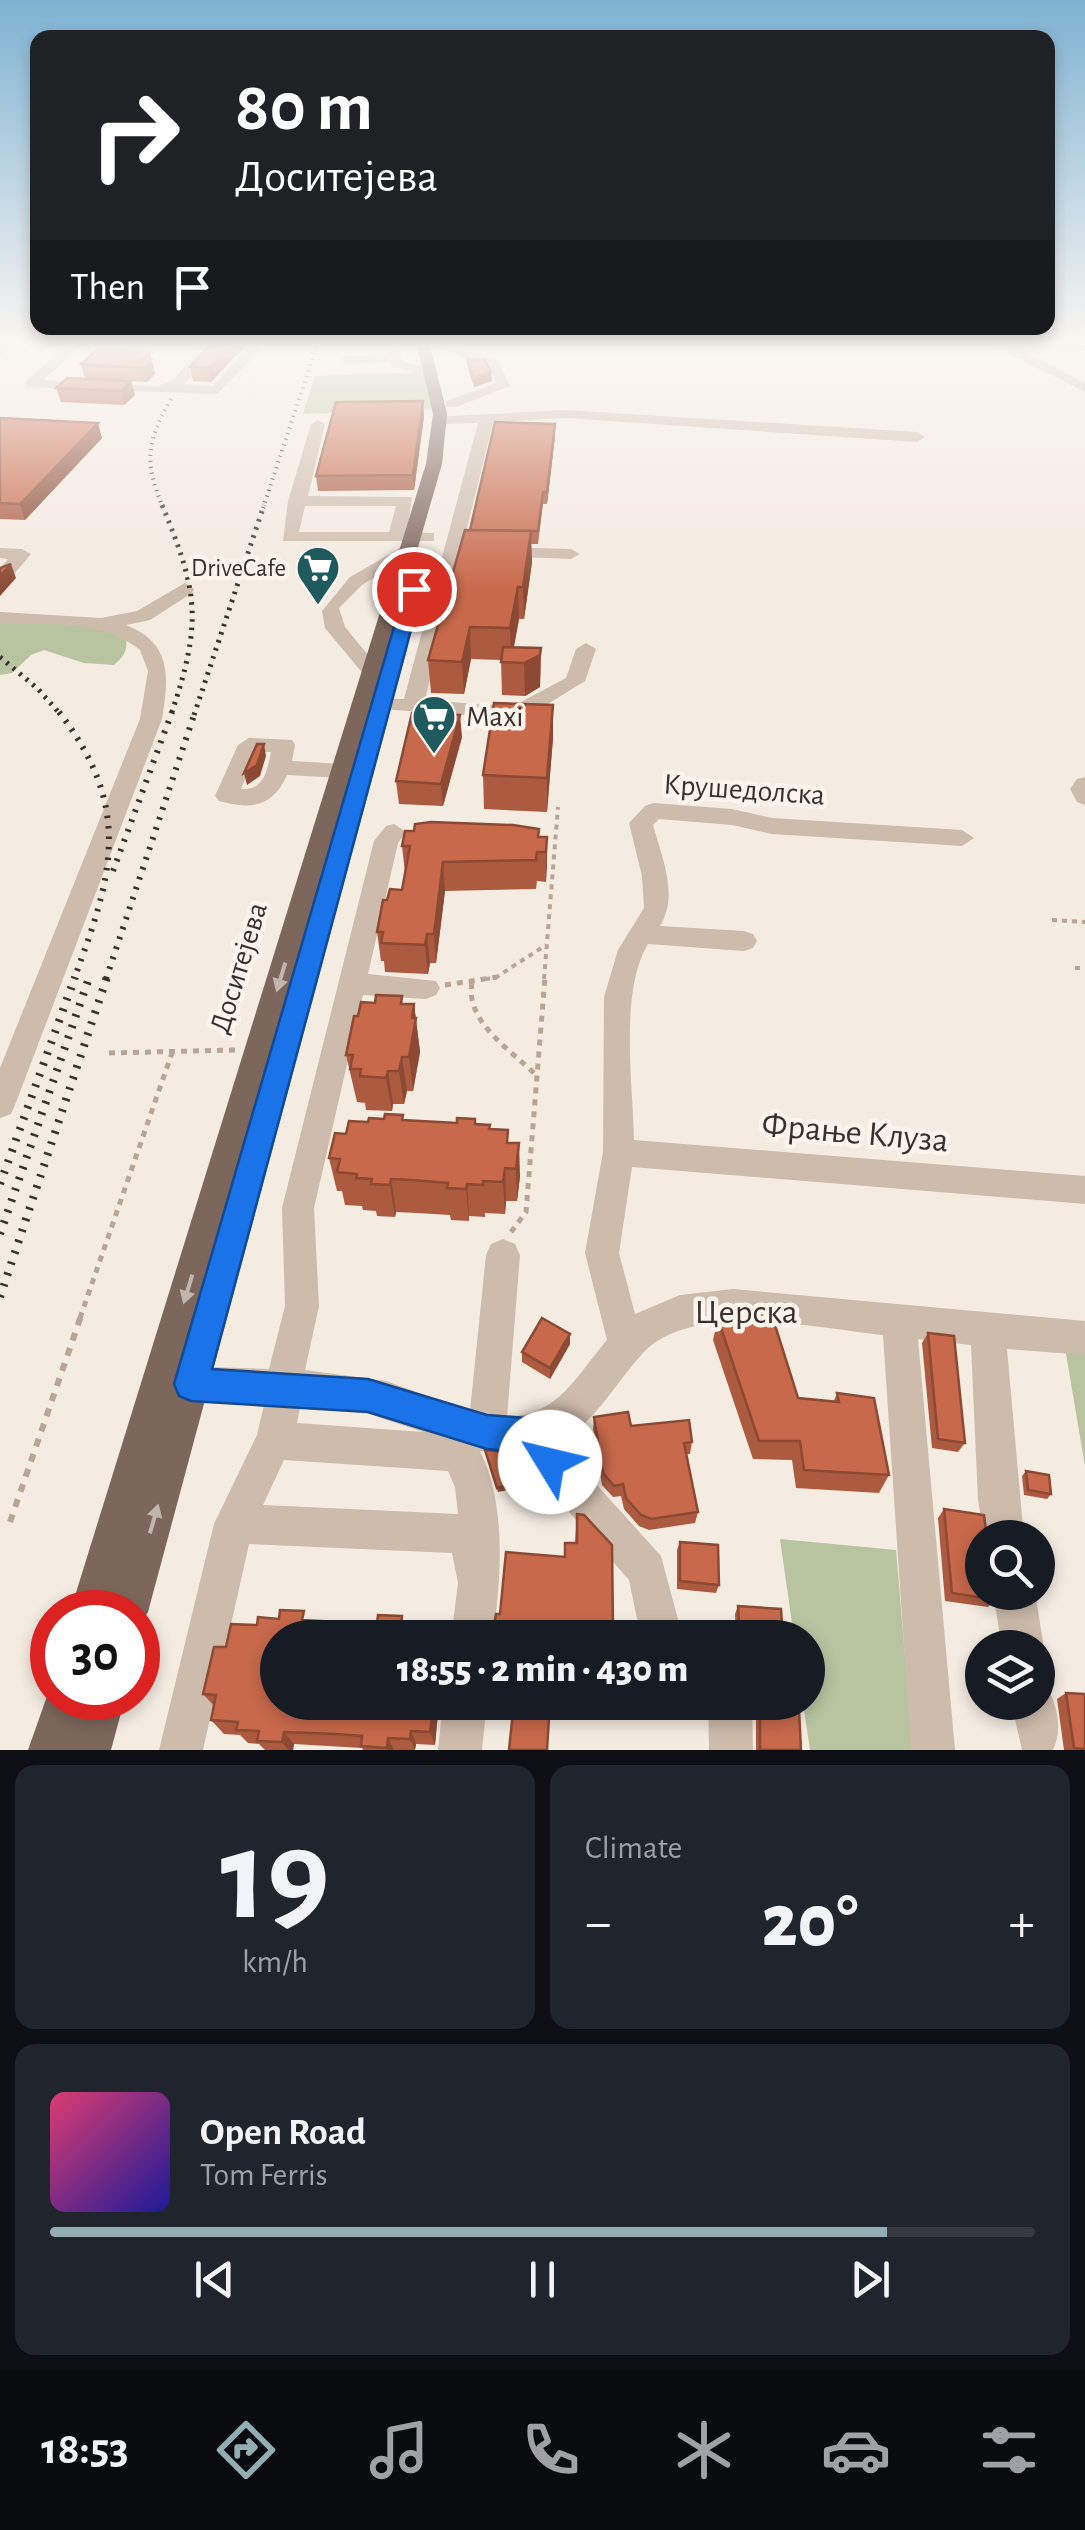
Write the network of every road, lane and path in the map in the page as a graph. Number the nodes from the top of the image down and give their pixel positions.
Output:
1 (317, 427) edge
2 (444, 427) edge
3 (485, 427) edge
4 (761, 427) edge
5 (917, 437) dead end
6 (411, 535) junction
7 (454, 551) junction
8 (0, 553) edge
9 (571, 554) dead end
10 (2, 576) edge
11 (185, 588) dead end
12 (0, 618) edge
13 (106, 623) junction
14 (586, 649) dead end
15 (372, 672) junction
16 (372, 704) junction
17 (413, 706) junction
18 (279, 768) dead end
19 (343, 770) junction
20 (1085, 784) edge
21 (1085, 797) edge
22 (558, 807) dead end
23 (394, 832) dead end
24 (962, 838) dead end
25 (1052, 920) dead end
26 (1085, 922) edge
27 (306, 932) junction
28 (643, 934) junction
29 (744, 941) dead end
30 (547, 944) junction
31 (1075, 968) dead end
32 (1085, 968) edge
33 (472, 982) junction
34 (352, 984) junction
35 (426, 988) joint
36 (174, 1050) junction
37 (260, 1050) junction
38 (109, 1054) dead end
39 (9, 1057) edge
40 (537, 1076) junction
41 (0, 1105) edge
42 (619, 1152) junction
43 (1085, 1190) edge
44 (503, 1255) joint
45 (899, 1318) junction
46 (988, 1328) junction
47 (1085, 1338) edge
48 (626, 1346) junction
49 (175, 1384) junction
50 (282, 1389) junction
51 (506, 1434) junction
52 (274, 1440) junction
53 (1001, 1520) edge
54 (10, 1522) dead end
55 (234, 1524) junction
56 (478, 1580) junction
57 (99, 1590) edge
58 (132, 1590) edge
59 (474, 1620) edge
60 (658, 1620) edge
61 (59, 1720) edge
62 (98, 1720) edge
63 (463, 1720) edge
64 (731, 1720) edge
65 (50, 1750) edge
66 (89, 1750) edge
67 (181, 1750) edge
68 (460, 1750) edge
69 (732, 1750) edge
70 (933, 1750) edge

1 - 6 street
2 - 6 main road, Доситејева
3 - 7 street
4 - 5 street
6 - 7 street
6 - 15 main road, Доситејева
6 - 15 street
6 - 16 main road, Доситејева
7 - 9 street
7 - 17 street
8 - 10 street
11 - 13 street
12 - 13 street
13 - 39 street
14 - 17 street
15 - 16 main road, Доситејева
16 - 17 street
16 - 19 main road, Доситејева
16 - 27 main road, Доситејева
18 - 19 street
19 - 27 main road, Доситејева
20 - 21 street
22 - 30 path
23 - 34 street
24 - 28 street, Крушедолска
25 - 26 path
27 -> 37 main road, Доситејева
27 - 49 main road, Доситејева
28 - 29 street
28 - 42 street, Крушедолска
30 - 33 path
30 - 40 path
31 - 32 path
33 - 35 path
33 - 40 path
34 - 35 street
34 - 50 street
36 - 37 path
36 - 38 path
36 - 54 path
37 -> 49 main road, Доситејева
39 - 41 street
40 - 44 path
42 - 43 street, Фрање Клуза
42 - 48 street, Крушедолска
44 - 51 street
45 - 46 street, Церска
45 - 48 street, Церска
45 - 70 street
46 - 47 street, Церска
46 - 53 street
48 - 51 street, Церска
49 - 50 street
49 - 57 main road, Доситејева
58 -> 49 main road, Доситејева
50 - 51 street
50 - 52 street
51 - 60 street
52 - 55 street
52 - 56 street
55 - 56 street
55 - 67 street
56 - 59 street
61 - 65 main road
62 - 66 main road
63 - 68 street
64 - 69 street

